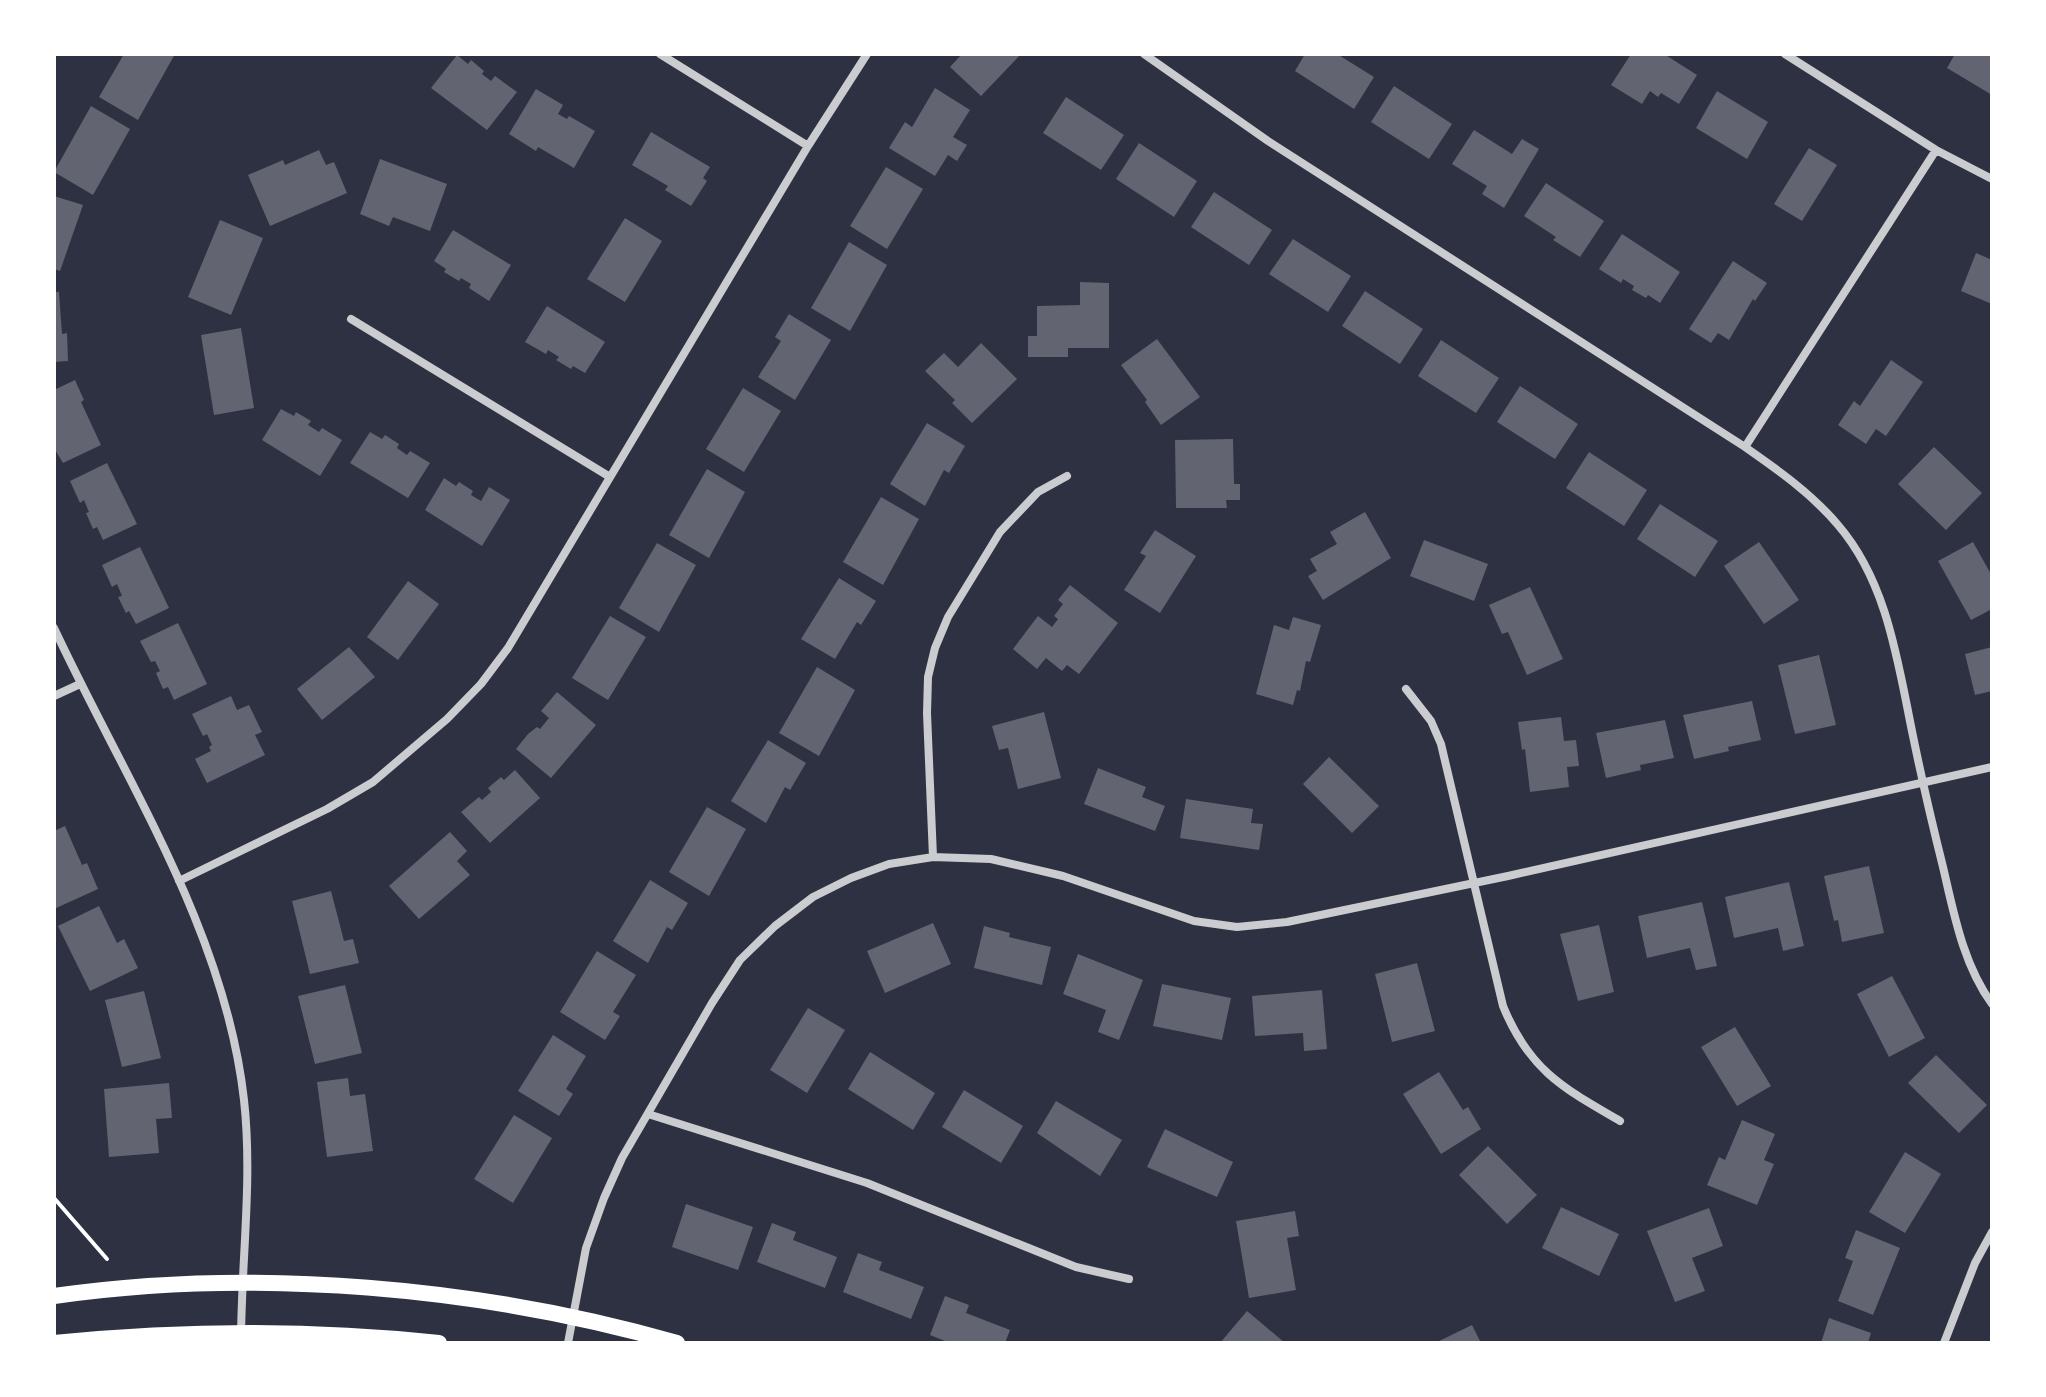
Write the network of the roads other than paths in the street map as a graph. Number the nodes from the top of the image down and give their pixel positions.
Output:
1 (660, 54) edge
2 (867, 54) edge
3 (1144, 54) edge
4 (1785, 54) edge
5 (808, 146) junction
6 (1936, 150) junction
7 (1992, 179) edge
8 (351, 319) dead end
9 (1745, 447) junction
10 (1067, 476) dead end
11 (610, 477) junction
12 (54, 628) edge
13 (80, 684) junction
14 (1406, 689) dead end
15 (54, 696) edge
16 (1992, 767) edge
17 (1922, 782) junction
18 (933, 857) junction
19 (179, 881) junction
20 (1475, 883) junction
21 (1992, 1004) edge
22 (648, 1114) junction
23 (1620, 1121) dead end
24 (1992, 1232) edge
25 (1129, 1279) dead end
26 (242, 1283) junction
27 (54, 1296) edge
28 (572, 1318) junction
29 (241, 1337) edge
30 (54, 1343) edge
31 (439, 1343) edge
32 (568, 1343) edge
33 (677, 1343) edge
34 (1944, 1343) edge

1 - 5 street
2 - 5 street
3 - 9 street
4 - 6 street
5 - 11 street
6 - 7 street
6 - 9 street
8 - 11 street
9 - 17 street
10 - 18 street
11 - 19 street
12 - 13 street
13 - 15 street
13 - 19 street
14 - 20 street
16 - 17 street
17 - 20 street
17 - 21 street
18 - 20 street
18 - 22 street
19 - 26 street
20 - 23 street
22 - 25 street
22 - 28 street
24 - 34 street
26 - 27 main road
26 - 28 main road
26 - 29 street
28 - 32 street
28 - 33 main road
29 - 30 main road
29 - 31 main road

